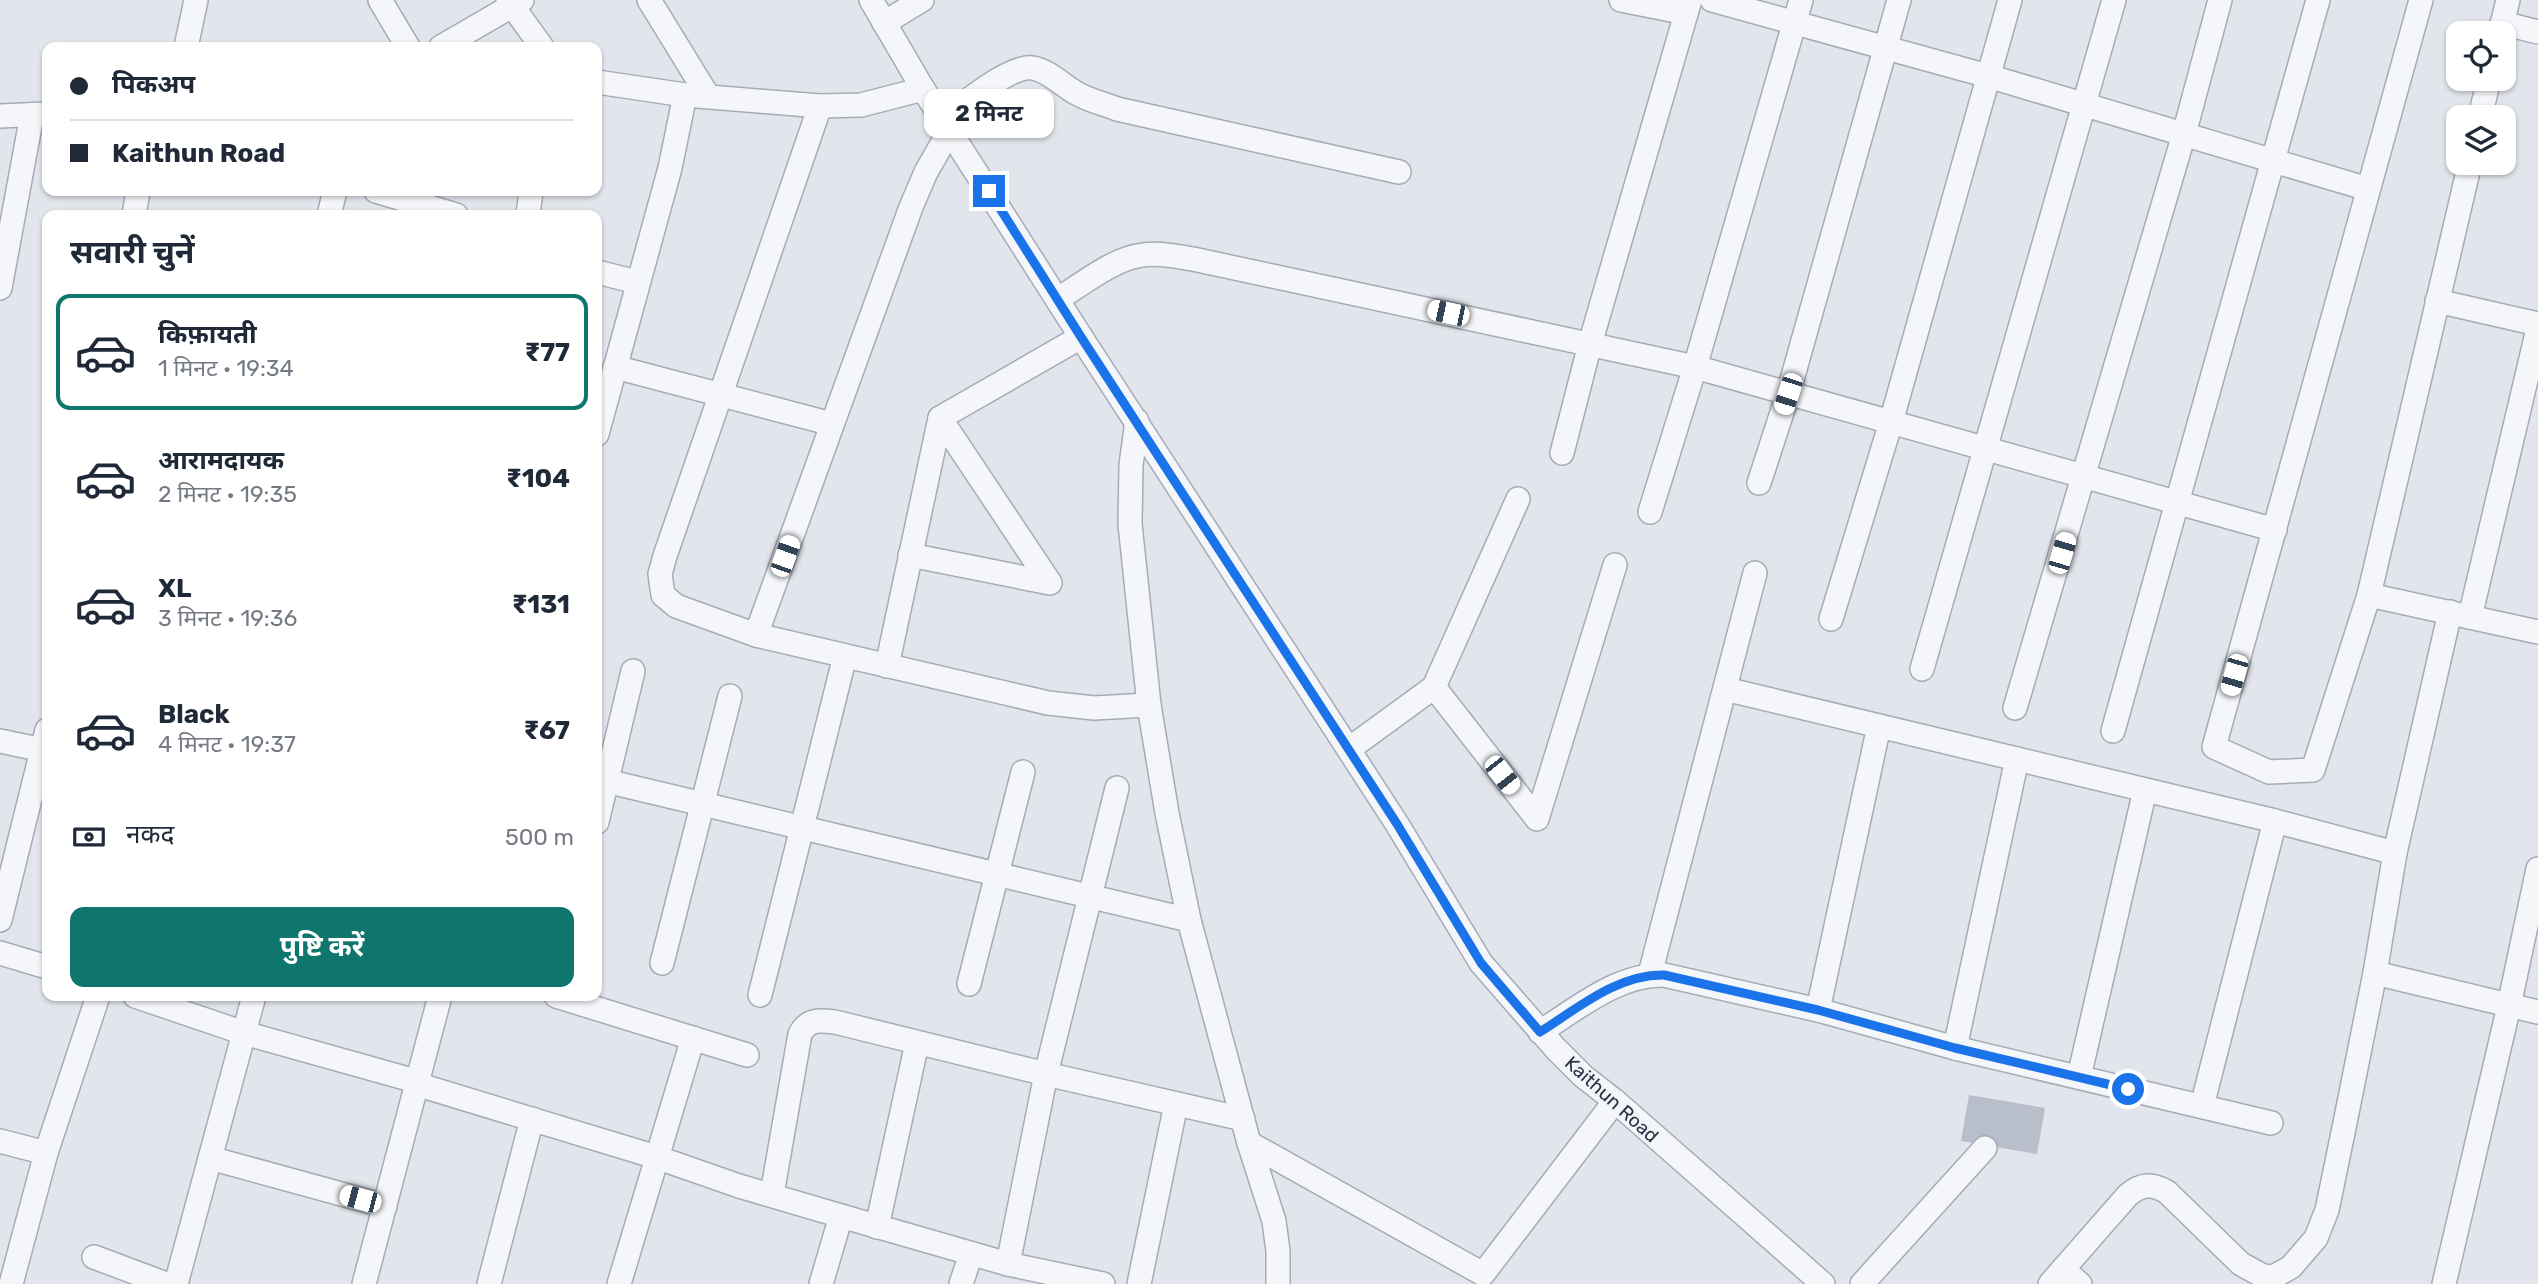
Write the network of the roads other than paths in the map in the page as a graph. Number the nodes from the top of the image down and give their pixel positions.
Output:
1 (196, 0) edge
2 (380, 0) edge
3 (649, 0) edge
4 (871, 0) edge
5 (922, 0) edge
6 (1621, 0) edge
7 (1712, 0) edge
8 (1899, 0) edge
9 (2010, 0) edge
10 (2114, 0) edge
11 (2220, 0) edge
12 (2318, 0) edge
13 (2421, 0) edge
14 (2508, 0) edge
15 (514, 2) edge
16 (1688, 7) edge
17 (1798, 11) edge
18 (2503, 21) edge
19 (884, 23) junction
20 (2516, 30) edge
21 (2538, 32) edge
22 (187, 42) edge
23 (405, 42) edge
24 (449, 42) edge
25 (539, 42) edge
26 (1885, 47) junction
27 (1988, 76) junction
28 (602, 83) edge
29 (923, 89) junction
30 (685, 95) junction
31 (708, 96) junction
32 (2083, 104) junction
33 (820, 106) junction
34 (39, 114) edge
35 (0, 116) edge
36 (947, 124) junction
37 (2184, 134) junction
38 (2273, 160) junction
39 (1399, 172) dead end
40 (2467, 175) edge
41 (2368, 189) junction
42 (393, 196) edge
43 (439, 210) edge
44 (602, 273) edge
45 (637, 282) junction
46 (0, 288) edge
47 (1058, 299) junction
48 (2437, 301) junction
49 (2538, 327) edge
50 (1081, 337) junction
51 (1590, 344) junction
52 (615, 367) junction
53 (1695, 367) junction
54 (1788, 394) junction
55 (720, 395) junction
56 (602, 415) edge
57 (940, 418) junction
58 (1137, 421) junction
59 (1891, 422) junction
60 (832, 424) junction
61 (1985, 448) junction
62 (1562, 453) dead end
63 (2084, 476) junction
64 (1759, 483) dead end
65 (1518, 499) dead end
66 (2177, 503) junction
67 (1650, 512) dead end
68 (2275, 530) junction
69 (910, 555) junction
70 (1615, 565) dead end
71 (1755, 573) dead end
72 (2369, 594) junction
73 (2460, 614) junction
74 (1831, 620) dead end
75 (2538, 632) edge
76 (756, 635) junction
77 (845, 656) junction
78 (887, 666) junction
79 (1922, 669) dead end
80 (633, 671) dead end
81 (1434, 687) junction
82 (1725, 689) junction
83 (730, 696) dead end
84 (1149, 705) junction
85 (2015, 708) dead end
86 (1879, 726) junction
87 (2113, 731) dead end
88 (42, 740) edge
89 (0, 741) edge
90 (1349, 749) junction
91 (42, 752) edge
92 (2017, 759) junction
93 (1023, 772) dead end
94 (606, 781) junction
95 (1117, 788) dead end
96 (2145, 790) junction
97 (602, 799) edge
98 (702, 803) junction
99 (2275, 821) junction
100 (802, 827) junction
101 (2395, 853) junction
102 (2538, 869) edge
103 (997, 873) junction
104 (1090, 896) junction
105 (0, 920) edge
106 (1189, 920) junction
107 (0, 953) edge
108 (662, 963) dead end
109 (42, 966) edge
110 (2375, 973) junction
111 (1650, 975) junction
112 (969, 984) dead end
113 (760, 995) dead end
114 (96, 1001) edge
115 (150, 1001) edge
116 (253, 1001) edge
117 (439, 1001) edge
118 (573, 1001) edge
119 (2509, 1006) junction
120 (1818, 1010) junction
121 (2538, 1012) edge
122 (1540, 1032) junction
123 (244, 1033) junction
124 (693, 1038) junction
125 (917, 1043) junction
126 (1955, 1048) junction
127 (747, 1055) dead end
128 (1046, 1074) junction
129 (2079, 1077) junction
130 (417, 1083) junction
131 (1615, 1101) junction
132 (1176, 1104) junction
133 (2202, 1107) junction
134 (532, 1119) junction
135 (1243, 1119) junction
136 (2271, 1123) dead end
137 (0, 1141) edge
138 (1249, 1143) junction
139 (1985, 1148) dead end
140 (46, 1153) junction
141 (656, 1157) junction
142 (210, 1158) junction
143 (772, 1194) junction
144 (385, 1206) junction
145 (841, 1216) junction
146 (877, 1227) junction
147 (971, 1254) junction
148 (94, 1257) dead end
149 (1008, 1264) junction
150 (1480, 1279) edge
151 (2064, 1279) edge
152 (1067, 1280) edge
153 (11, 1284) edge
154 (166, 1284) edge
155 (176, 1284) edge
156 (364, 1284) edge
157 (489, 1284) edge
158 (619, 1284) edge
159 (821, 1284) edge
160 (961, 1284) edge
161 (1103, 1284) edge
162 (1139, 1284) edge
163 (1278, 1284) edge
164 (1823, 1284) edge
165 (1862, 1284) edge
166 (2444, 1284) edge

1 - 22 street
2 - 23 street
3 - 31 street
4 - 19 street, Kaithun Road
5 - 19 street
6 - 16 street
7 - 17 street
8 - 26 street
9 - 27 street
10 - 32 street
11 - 37 street
12 - 38 street
13 - 41 street
14 - 18 street
15 - 24 street
15 - 25 street
16 - 51 street
17 - 26 street
17 - 53 street
19 - 29 street, Kaithun Road
20 - 21 street
26 - 27 street
26 - 54 street
27 - 32 street
27 - 59 street
28 - 30 street
29 - 33 street
29 - 36 street, Kaithun Road
30 - 31 street
30 - 45 street
31 - 33 street
32 - 37 street
32 - 61 street
33 - 55 street
34 - 35 street
34 - 46 street
36 - 39 street
36 - 47 street, Kaithun Road
36 - 60 street
37 - 38 street
37 - 63 street
38 - 41 street
38 - 66 street
40 - 48 street
41 - 68 street
42 - 43 street
44 - 45 street
45 - 52 street
47 - 50 street, Kaithun Road
47 - 51 street
48 - 49 street
48 - 72 street
49 - 73 street
50 - 57 street
50 - 58 street, Kaithun Road
51 - 53 street
51 - 62 street
52 - 55 street
52 - 56 street
53 - 54 street
53 - 67 street
54 - 59 street
54 - 64 street
55 - 60 street
55 - 76 street
57 - 69 street
57 - 69 street
58 - 84 street
58 - 90 street, Kaithun Road
59 - 61 street
59 - 74 street
60 - 76 street
61 - 63 street
61 - 79 street
63 - 66 street
63 - 85 street
65 - 81 street
66 - 68 street
66 - 87 street
68 - 72 street
69 - 78 street
70 - 81 street
71 - 82 street
72 - 73 street
73 - 75 street
73 - 101 street
76 - 77 street
77 - 78 street
77 - 100 street
78 - 84 street
80 - 94 street
81 - 90 street
82 - 86 street
82 - 111 street
83 - 98 street
84 - 106 street
86 - 92 street
86 - 120 street
88 - 89 street
90 - 122 street, Kaithun Road
91 - 105 street
92 - 96 street
92 - 126 street
93 - 103 street
94 - 97 street
94 - 98 street
95 - 104 street
96 - 99 street
96 - 129 street
98 - 100 street
98 - 108 street
99 - 101 street
99 - 133 street
100 - 103 street
100 - 113 street
101 - 110 street
102 - 119 street
103 - 104 street
103 - 112 street
104 - 106 street
104 - 128 street
106 - 135 street
107 - 109 street
110 - 119 street
110 - 151 street
111 - 120 street
111 - 122 street
114 - 140 street
115 - 123 street
116 - 123 street
117 - 130 street
118 - 124 street
119 - 121 street
119 - 166 street
120 - 126 street
122 - 131 street, Kaithun Road
123 - 130 street
123 - 142 street
124 - 127 street
124 - 141 street
125 - 128 street
125 - 143 street
125 - 146 street
126 - 129 street
128 - 132 street
128 - 149 street
129 - 133 street
130 - 134 street
130 - 144 street
131 - 150 street
131 - 164 street, Kaithun Road
132 - 135 street
132 - 162 street
133 - 136 street
134 - 141 street
134 - 157 street
135 - 138 street
137 - 140 street
138 - 150 street
138 - 163 street
139 - 165 street
140 - 153 street
141 - 143 street
141 - 158 street
142 - 144 street
142 - 155 street
143 - 145 street
144 - 156 street
145 - 146 street
145 - 159 street
146 - 147 street
147 - 149 street
147 - 160 street
148 - 154 street
149 - 152 street
152 - 161 street

